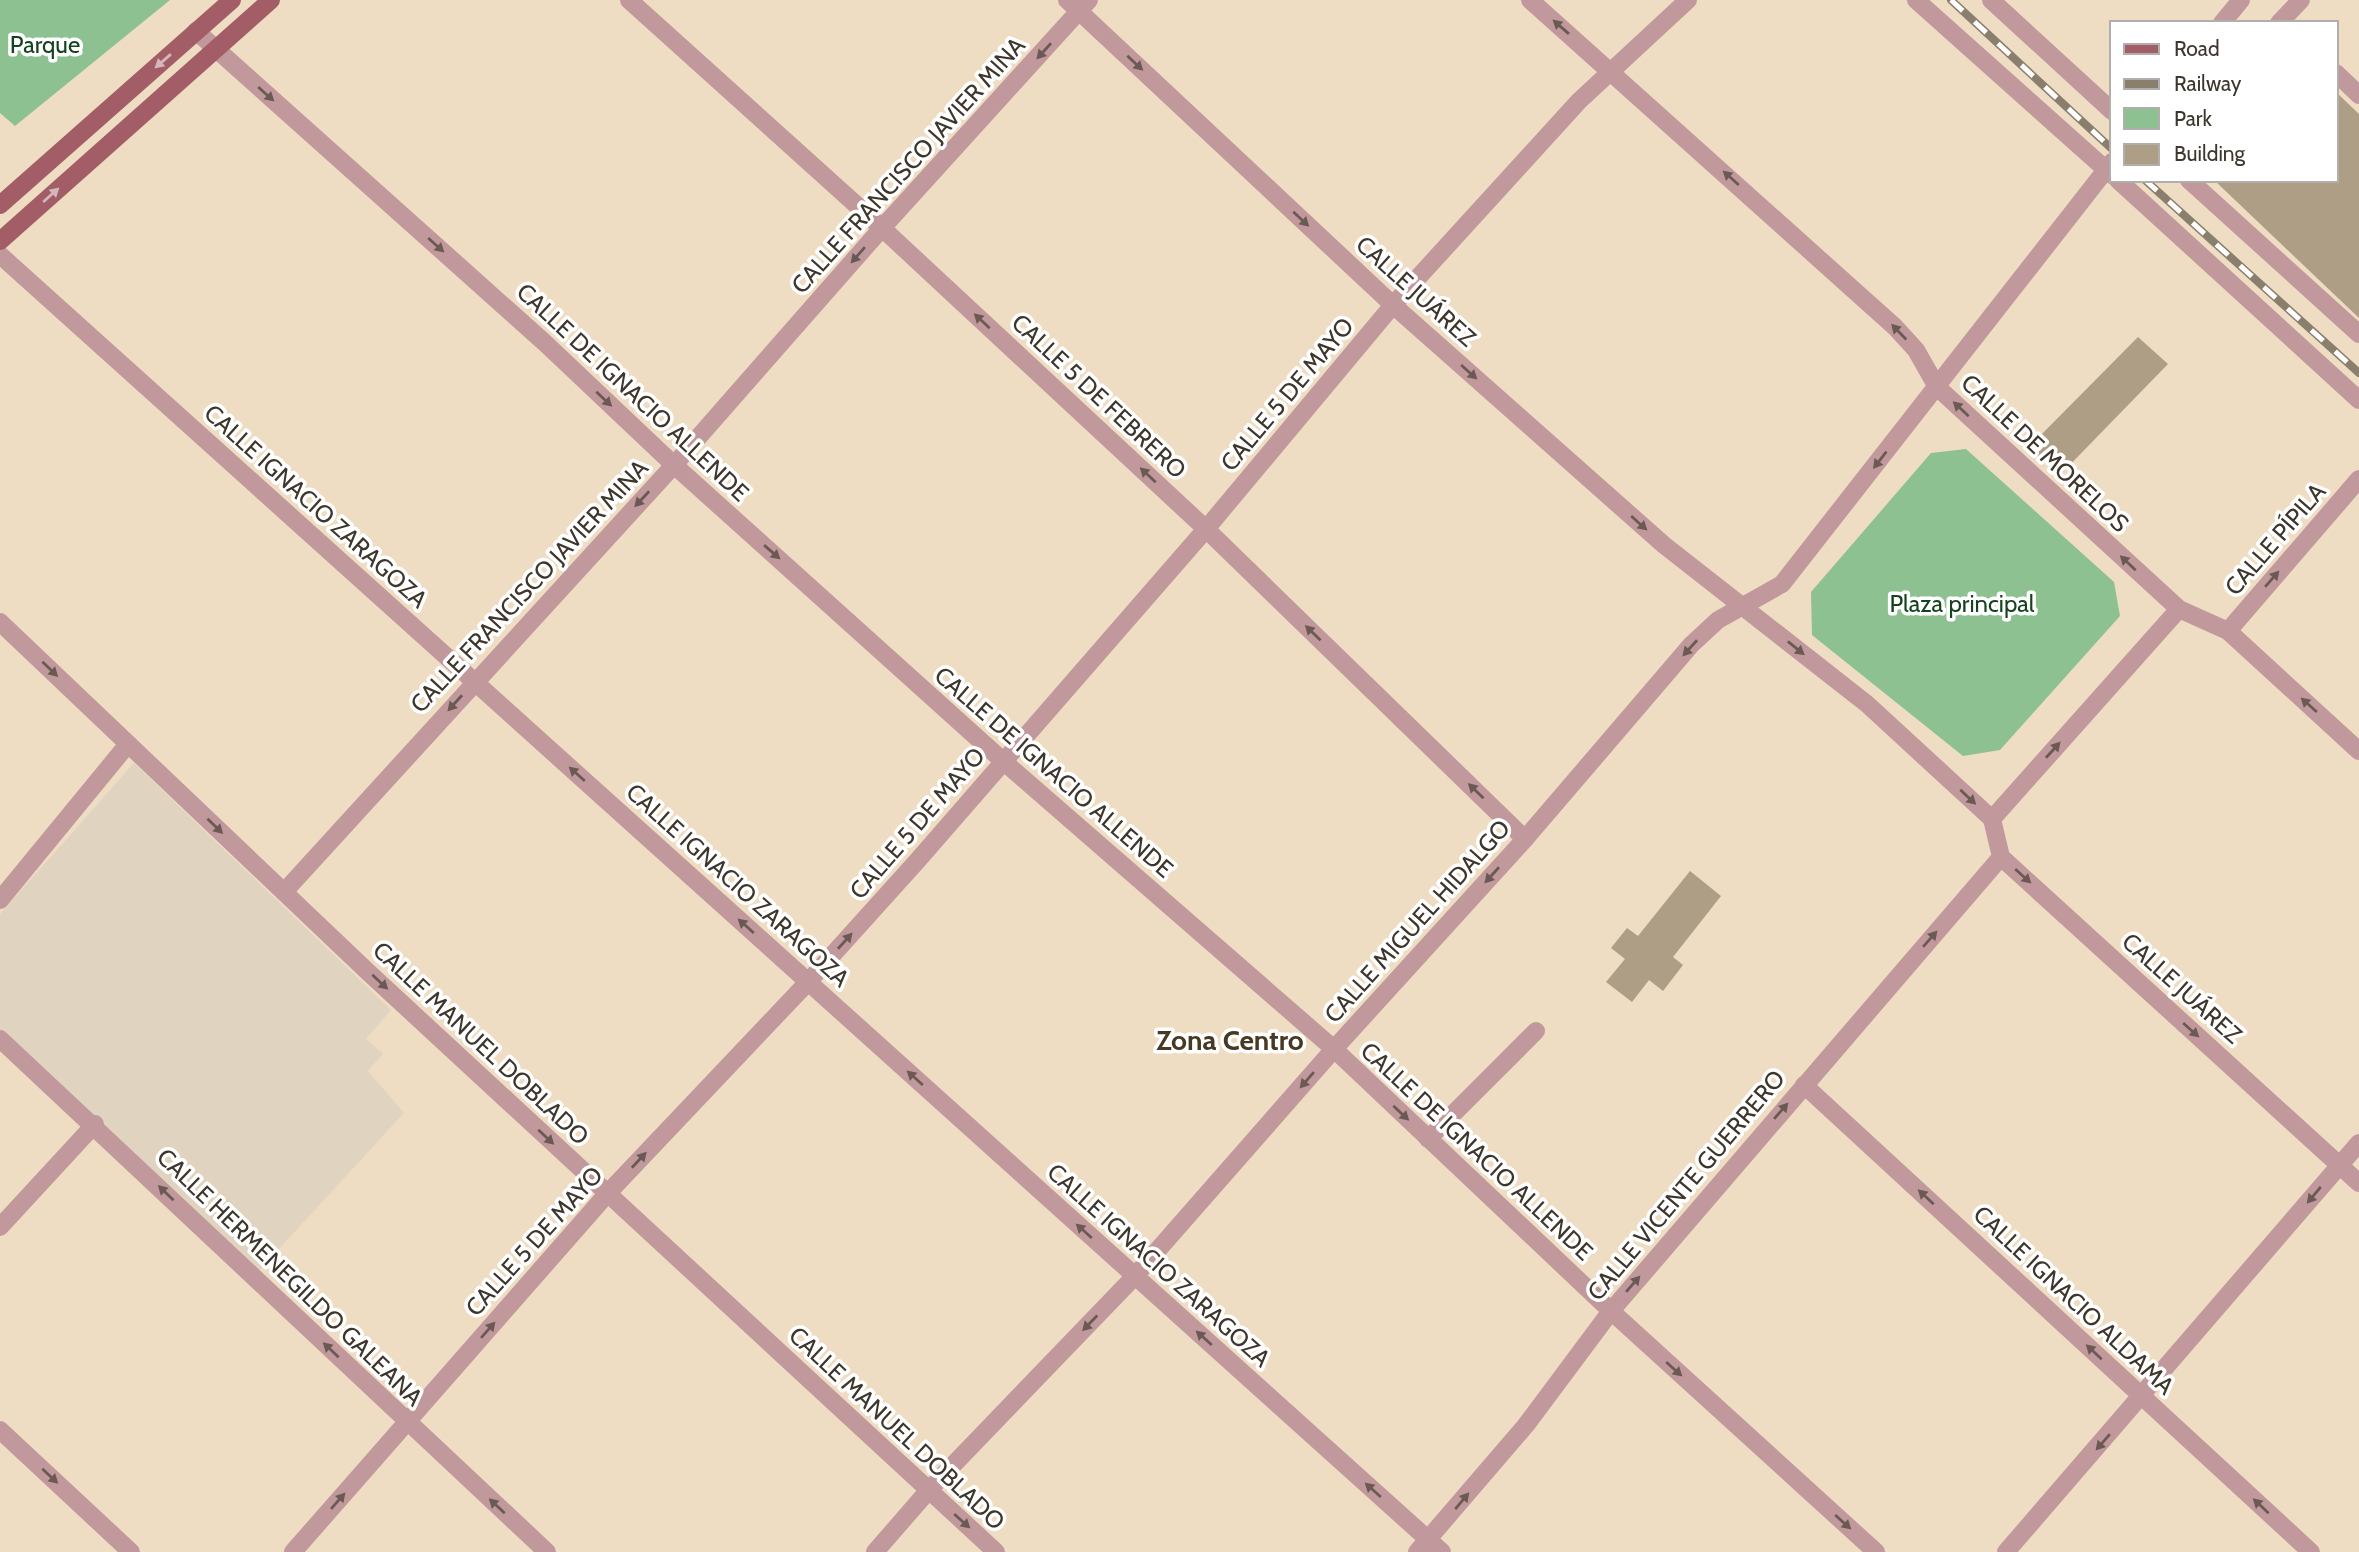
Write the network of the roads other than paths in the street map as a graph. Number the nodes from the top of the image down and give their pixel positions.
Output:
1 (232, 0) edge
2 (271, 0) edge
3 (629, 0) edge
4 (1530, 0) edge
5 (1688, 0) edge
6 (1916, 0) edge
7 (1991, 0) edge
8 (2241, 0) edge
9 (2301, 0) edge
10 (1079, 4) edge
11 (2224, 21) edge
12 (2282, 21) edge
13 (196, 31) junction
14 (215, 49) junction
15 (1611, 71) junction
16 (2338, 75) edge
17 (2359, 95) edge
18 (2110, 109) edge
19 (2110, 170) edge
20 (2110, 182) edge
21 (2124, 182) edge
22 (2191, 182) edge
23 (0, 205) edge
24 (882, 228) junction
25 (0, 241) edge
26 (0, 255) edge
27 (1393, 305) junction
28 (2359, 334) edge
29 (1937, 387) junction
30 (2359, 400) edge
31 (674, 465) junction
32 (2359, 479) edge
33 (1206, 529) junction
34 (1743, 606) junction
35 (2179, 609) junction
36 (0, 622) edge
37 (2228, 631) junction
38 (475, 681) junction
39 (128, 744) junction
40 (2359, 751) edge
41 (1003, 761) junction
42 (1992, 819) junction
43 (1525, 839) junction
44 (2001, 857) junction
45 (284, 892) junction
46 (0, 900) edge
47 (808, 982) junction
48 (1536, 1031) dead end
49 (0, 1039) edge
50 (1334, 1049) junction
51 (1804, 1084) junction
52 (94, 1124) junction
53 (1428, 1139) junction
54 (2359, 1143) edge
55 (2339, 1165) junction
56 (2359, 1183) edge
57 (607, 1194) junction
58 (0, 1227) edge
59 (1135, 1276) junction
60 (1611, 1311) junction
61 (2143, 1397) junction
62 (407, 1422) junction
63 (0, 1430) edge
64 (928, 1491) junction
65 (1429, 1548) edge
66 (131, 1552) edge
67 (293, 1552) edge
68 (547, 1552) edge
69 (875, 1552) edge
70 (996, 1552) edge
71 (1876, 1552) edge
72 (2006, 1552) edge
73 (2311, 1552) edge

1 - 13 main road
2 - 14 main road
3 - 24 street, CALLE 5 DE FEBRERO
15 -> 4 street, CALLE DE MORELOS
5 - 15 street, CALLE 5 DE MAYO
6 - 19 street
7 - 18 street
8 - 11 street
9 - 12 street
10 -> 24 street, CALLE FRANCISCO JAVIER MINA
10 -> 27 street, CALLE JUÁREZ
13 - 14 street, CALLE DE IGNACIO ALLENDE
13 -> 23 main road
25 -> 14 main road
14 -> 31 street, CALLE DE IGNACIO ALLENDE
15 - 27 street, CALLE 5 DE MAYO
29 -> 15 street, CALLE DE MORELOS
16 - 17 street
20 - 29 street
21 - 30 street
22 - 28 street
24 -> 31 street, CALLE FRANCISCO JAVIER MINA
33 -> 24 street, CALLE 5 DE FEBRERO
26 - 38 street, CALLE IGNACIO ZARAGOZA
27 - 33 street, CALLE 5 DE MAYO
27 -> 34 street, CALLE JUÁREZ
29 -> 34 street, CALLE MIGUEL HIDALGO
35 -> 29 street, CALLE DE MORELOS
31 -> 38 street, CALLE FRANCISCO JAVIER MINA
31 -> 41 street, CALLE DE IGNACIO ALLENDE
37 -> 32 street, CALLE PÍPILA
33 - 41 street, CALLE 5 DE MAYO
43 -> 33 street, CALLE 5 DE FEBRERO
34 -> 42 street, CALLE JUÁREZ
34 -> 43 street, CALLE MIGUEL HIDALGO
35 - 37 street, CALLE DE MORELOS
42 -> 35 street
36 -> 39 street, CALLE MANUEL DOBLADO
40 -> 37 street, CALLE DE MORELOS
38 -> 45 street, CALLE FRANCISCO JAVIER MINA
47 -> 38 street, CALLE IGNACIO ZARAGOZA
39 -> 45 street, CALLE MANUEL DOBLADO
39 - 46 street
47 -> 41 street, CALLE 5 DE MAYO
41 - 50 street, CALLE DE IGNACIO ALLENDE
42 - 44 street
43 -> 50 street, CALLE MIGUEL HIDALGO
51 -> 44 street, CALLE VICENTE GUERRERO
44 -> 55 street, CALLE JUÁREZ
45 -> 57 street, CALLE MANUEL DOBLADO
57 -> 47 street, CALLE 5 DE MAYO
59 -> 47 street, CALLE IGNACIO ZARAGOZA
48 - 53 street
49 - 52 street, CALLE HERMENEGILDO GALEANA
50 -> 53 street, CALLE DE IGNACIO ALLENDE
50 -> 59 street, CALLE MIGUEL HIDALGO
60 -> 51 street, CALLE VICENTE GUERRERO
61 -> 51 street, CALLE IGNACIO ALDAMA
52 - 58 street
62 -> 52 street, CALLE HERMENEGILDO GALEANA
53 - 60 street, CALLE DE IGNACIO ALLENDE
54 - 55 street
55 - 56 street, CALLE JUÁREZ
55 -> 61 street
62 -> 57 street, CALLE 5 DE MAYO
57 - 64 street, CALLE MANUEL DOBLADO
59 -> 64 street, CALLE MIGUEL HIDALGO
65 -> 59 street, CALLE IGNACIO ZARAGOZA
65 -> 60 street, CALLE VICENTE GUERRERO
60 -> 71 street, CALLE DE IGNACIO ALLENDE
61 -> 72 street
73 -> 61 street, CALLE IGNACIO ALDAMA
67 -> 62 street, CALLE 5 DE MAYO
68 -> 62 street, CALLE HERMENEGILDO GALEANA
63 -> 66 street
64 - 69 street, CALLE MIGUEL HIDALGO
64 -> 70 street, CALLE MANUEL DOBLADO

